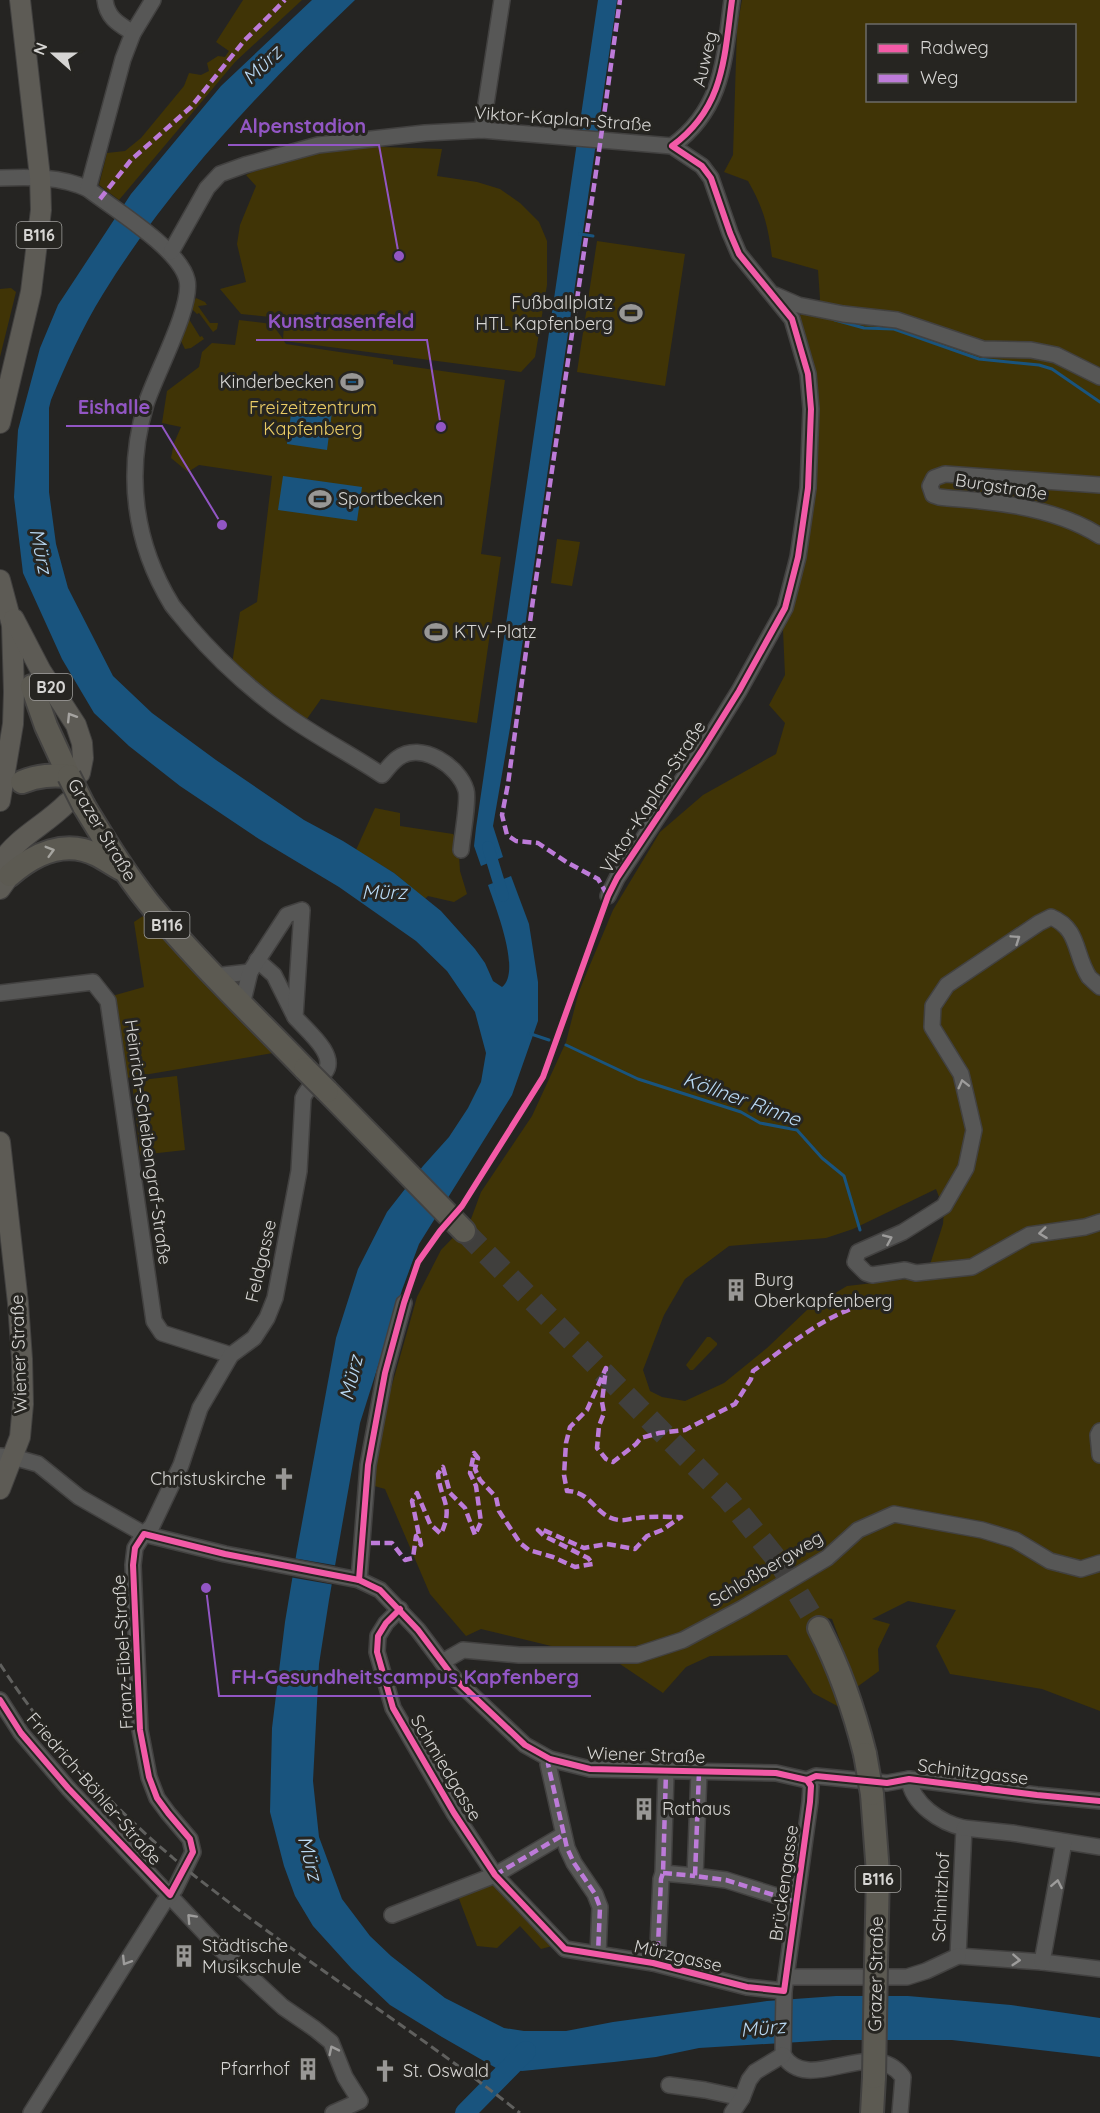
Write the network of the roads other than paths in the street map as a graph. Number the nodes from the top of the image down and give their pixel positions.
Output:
1 (20, 0) edge
2 (105, 0) edge
3 (153, 0) edge
4 (502, 0) edge
5 (732, 0) edge
6 (133, 33) junction
7 (482, 130) junction
8 (672, 146) junction
9 (40, 177) junction
10 (0, 178) edge
11 (88, 189) junction
12 (171, 252) junction
13 (771, 293) junction
14 (1100, 377) edge
15 (0, 423) edge
16 (1100, 485) edge
17 (1100, 536) edge
18 (0, 580) edge
19 (6, 604) junction
20 (12, 625) junction
21 (32, 686) joint
22 (75, 774) junction
23 (22, 782) joint
24 (1, 799) edge
25 (76, 805) junction
26 (102, 848) junction
27 (461, 850) dead end
28 (3, 876) edge
29 (608, 896) dead end
30 (254, 966) junction
31 (214, 976) junction
32 (1100, 987) edge
33 (0, 993) edge
34 (247, 1009) junction
35 (295, 1017) junction
36 (0, 1142) edge
37 (1100, 1222) edge
38 (464, 1231) tunnel mouth
39 (404, 1303) dead end
40 (231, 1355) junction
41 (1100, 1431) edge
42 (1100, 1455) edge
43 (7, 1457) edge
44 (0, 1489) edge
45 (144, 1534) junction
46 (1100, 1563) edge
47 (359, 1580) junction
48 (400, 1609) junction
49 (819, 1628) tunnel mouth
50 (442, 1662) junction
51 (0, 1700) edge
52 (550, 1759) junction
53 (666, 1772) junction
54 (699, 1772) junction
55 (909, 1779) junction
56 (807, 1780) junction
57 (1100, 1801) edge
58 (964, 1828) junction
59 (563, 1835) junction
60 (1064, 1842) junction
61 (1100, 1847) edge
62 (495, 1875) junction
63 (662, 1876) junction
64 (696, 1876) junction
65 (170, 1895) junction
66 (795, 1902) junction
67 (392, 1915) dead end
68 (598, 1954) junction
69 (958, 1956) junction
70 (1042, 1962) junction
71 (653, 1963) junction
72 (1100, 1969) edge
73 (785, 1984) junction
74 (783, 2055) junction
75 (669, 2085) dead end
76 (742, 2098) junction
77 (31, 2113) edge
78 (333, 2113) edge
79 (732, 2113) edge
80 (872, 2113) edge
81 (900, 2113) edge

1 - 9 main road, B116
2 - 6 street
3 - 6 street
4 - 7 street
5 - 8 street, Auweg
6 - 11 street
7 - 8 street, Viktor-Kaplan-Straße
7 - 12 street, Viktor-Kaplan-Straße
8 - 13 street, Viktor-Kaplan-Straße
9 - 10 street
9 - 11 street
9 - 15 main road, B116
11 - 12 street
12 - 27 street
13 - 14 street
13 - 29 street, Viktor-Kaplan-Straße
16 - 17 street, Burgstraße
18 - 19 main road
19 - 20 main road
22 -> 19 main road, B20
20 - 21 main road, Grazer Straße
20 - 24 main road
21 - 22 highway, Grazer Straße
22 - 23 highway
22 - 25 highway, Grazer Straße, bridge
23 - 24 main road
25 - 26 highway, Grazer Straße
25 - 28 main road
28 -> 26 highway
26 - 31 highway, Grazer Straße / B116
30 - 31 street
30 - 34 street
30 - 35 street, Feldgasse
30 - 35 street
31 - 34 highway, Grazer Straße / B116
37 -> 32 street
33 - 40 street, Heinrich-Scheibengraf-Straße
34 - 38 highway, Grazer Straße / B116, bridge
35 - 40 street, Feldgasse
36 - 43 main road, Wiener Straße
39 - 47 street
40 - 45 street, Feldgasse
41 - 42 street
43 - 44 main road, Wiener Straße
43 - 45 street, Wiener Straße
45 - 47 street, Wiener Straße
45 - 65 street, Franz-Eibel-Straße
46 - 50 street, Schloßbergweg
47 - 48 street, Wiener Straße
48 - 50 street, Wiener Straße
48 - 62 street, Schmiedgasse
49 - 80 highway, Grazer Straße / B116, bridge
50 - 52 street, Wiener Straße
51 - 65 street, Friedrich-Böhler-Straße
52 - 53 street, Wiener Straße
52 - 59 street
53 - 54 street, Wiener Straße
53 - 63 street
54 - 56 street, Wiener Straße
54 - 64 street
55 - 56 street, Schinitzgasse
55 - 57 street, Schinitzgasse
55 - 58 street, Schinitzhof
56 - 66 street, Brückengasse
58 - 60 street, Schinitzhof
58 - 69 street, Schinitzhof
59 - 62 street
59 - 68 street
60 - 61 street, Schinitzhof
70 -> 60 street
62 - 67 street
62 - 68 street, Mürzgasse
63 - 64 street
63 - 71 street
64 - 66 street
65 -> 77 street, Franz-Eibel-Straße
78 -> 65 street, Friedrich-Böhler-Straße
66 - 73 street, Brückengasse
68 - 71 street, Mürzgasse
69 -> 70 street, Schinitzhof
69 - 73 street, Mürzgasse
70 - 72 street, Schinitzhof
71 - 73 street, Mürzgasse
73 - 74 street
74 - 76 street
74 - 81 street
75 - 76 street
76 - 79 street

